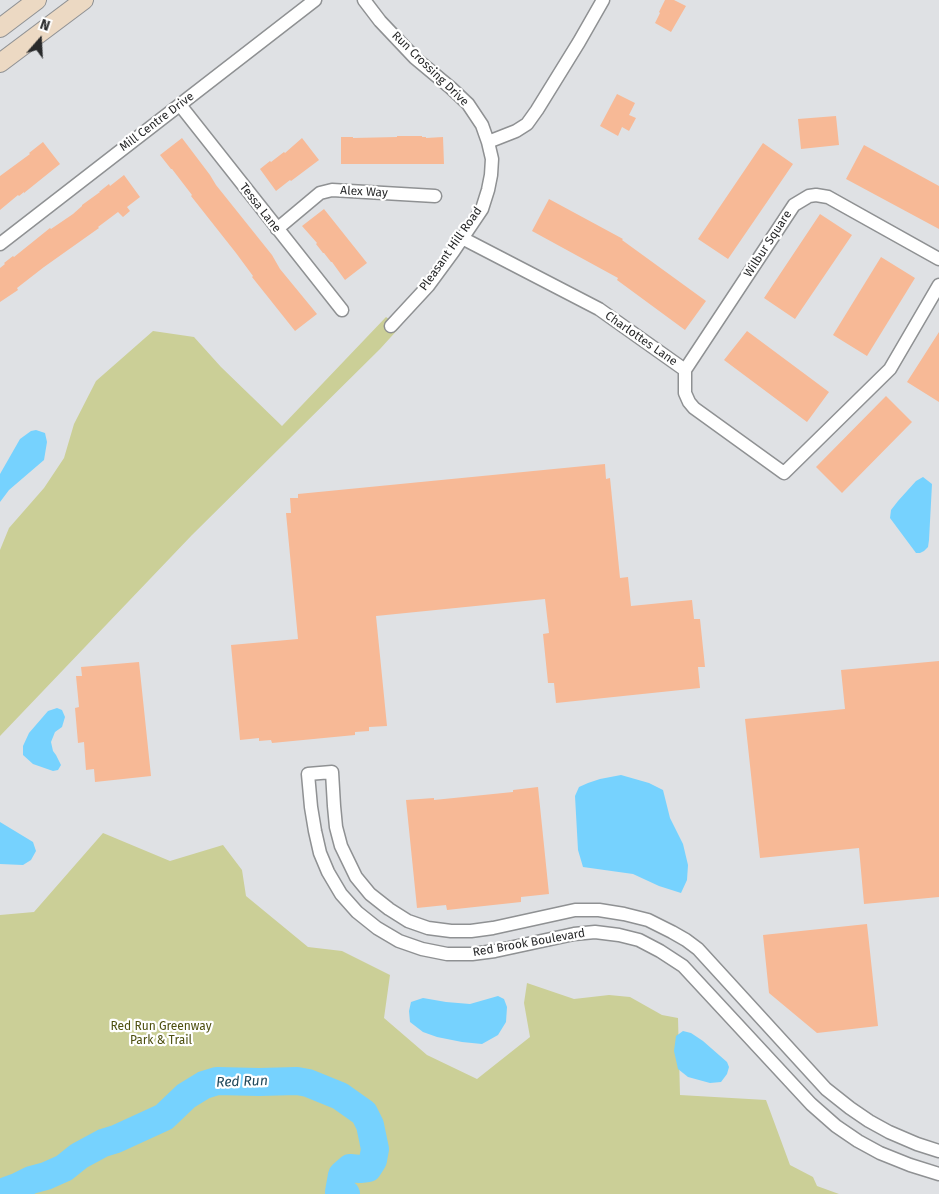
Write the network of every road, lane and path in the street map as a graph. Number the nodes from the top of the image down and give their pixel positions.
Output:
1 (38, 0) edge
2 (84, 0) edge
3 (315, 0) edge
4 (364, 0) edge
5 (603, 0) edge
6 (0, 28) edge
7 (0, 63) edge
8 (180, 105) junction
9 (488, 142) junction
10 (435, 196) dead end
11 (276, 229) junction
12 (462, 238) junction
13 (0, 244) edge
14 (939, 259) edge
15 (939, 285) edge
16 (342, 310) dead end
17 (392, 326) dead end
18 (686, 370) junction
19 (939, 1152) edge
20 (939, 1174) edge

1 - 6 main road
2 - 7 main road
3 - 8 street, Mill Centre Drive
4 - 9 street, Run Crossing Drive
5 - 9 street
8 - 11 street, Tessa Lane
8 - 13 street, Mill Centre Drive
9 - 12 street, Pleasant Hill Road
10 - 11 street, Alex Way
11 - 16 street, Tessa Lane
12 - 17 street, Pleasant Hill Road
12 - 18 street, Charlottes Lane
14 - 18 street, Wilbur Square
15 - 18 street, Charlottes Lane
19 - 20 street, Red Brook Boulevard

